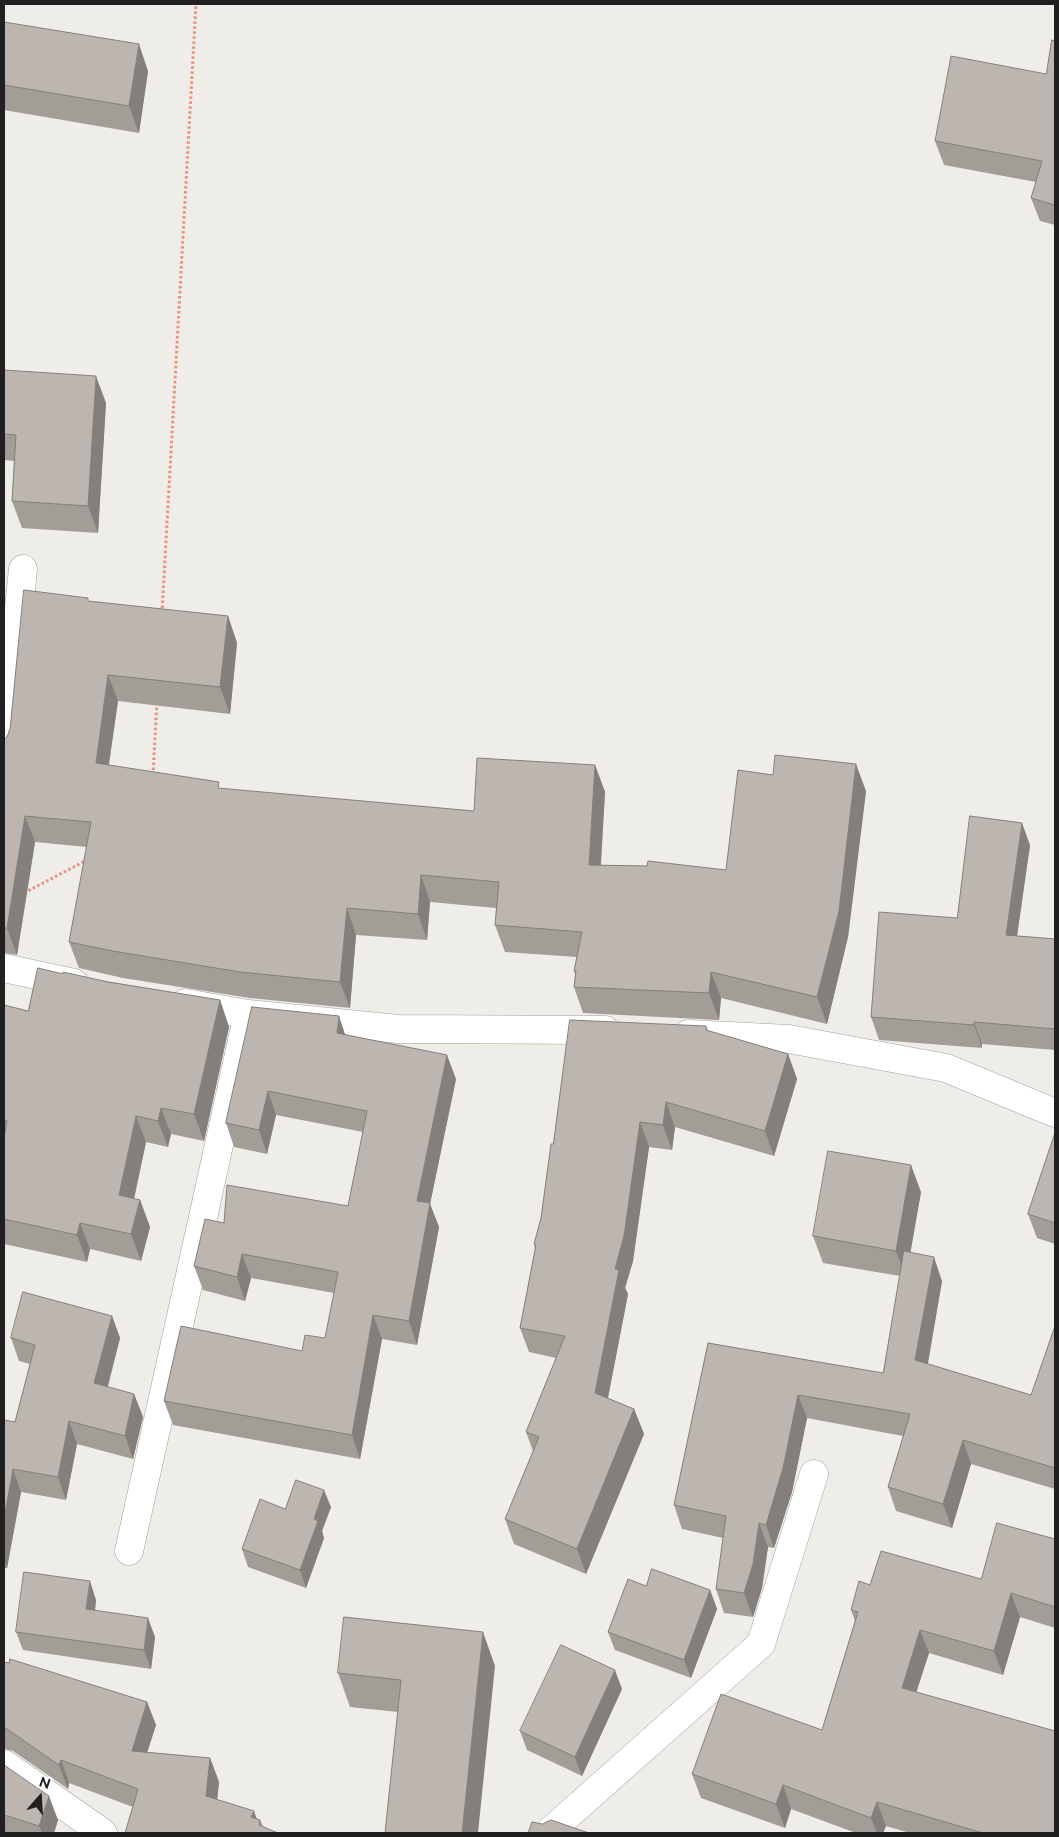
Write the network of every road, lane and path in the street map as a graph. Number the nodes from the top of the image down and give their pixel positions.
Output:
1 (196, 4) edge
2 (23, 568) dead end
3 (162, 616) edge
4 (157, 695) edge
5 (4, 754) edge
6 (152, 784) edge
7 (89, 859) edge
8 (21, 895) dead end
9 (4, 968) edge
10 (100, 989) edge
11 (156, 999) edge
12 (248, 1014) junction
13 (630, 1031) edge
14 (660, 1032) edge
15 (1055, 1113) edge
16 (814, 1474) dead end
17 (129, 1551) dead end
18 (4, 1764) edge
19 (102, 1833) edge
20 (548, 1833) edge

1 - 3 path
2 - 5 street
4 - 6 path
7 - 8 path
9 - 10 street
11 - 12 street
12 - 13 street
12 - 17 street
14 - 15 street
16 - 20 street
18 - 19 street

